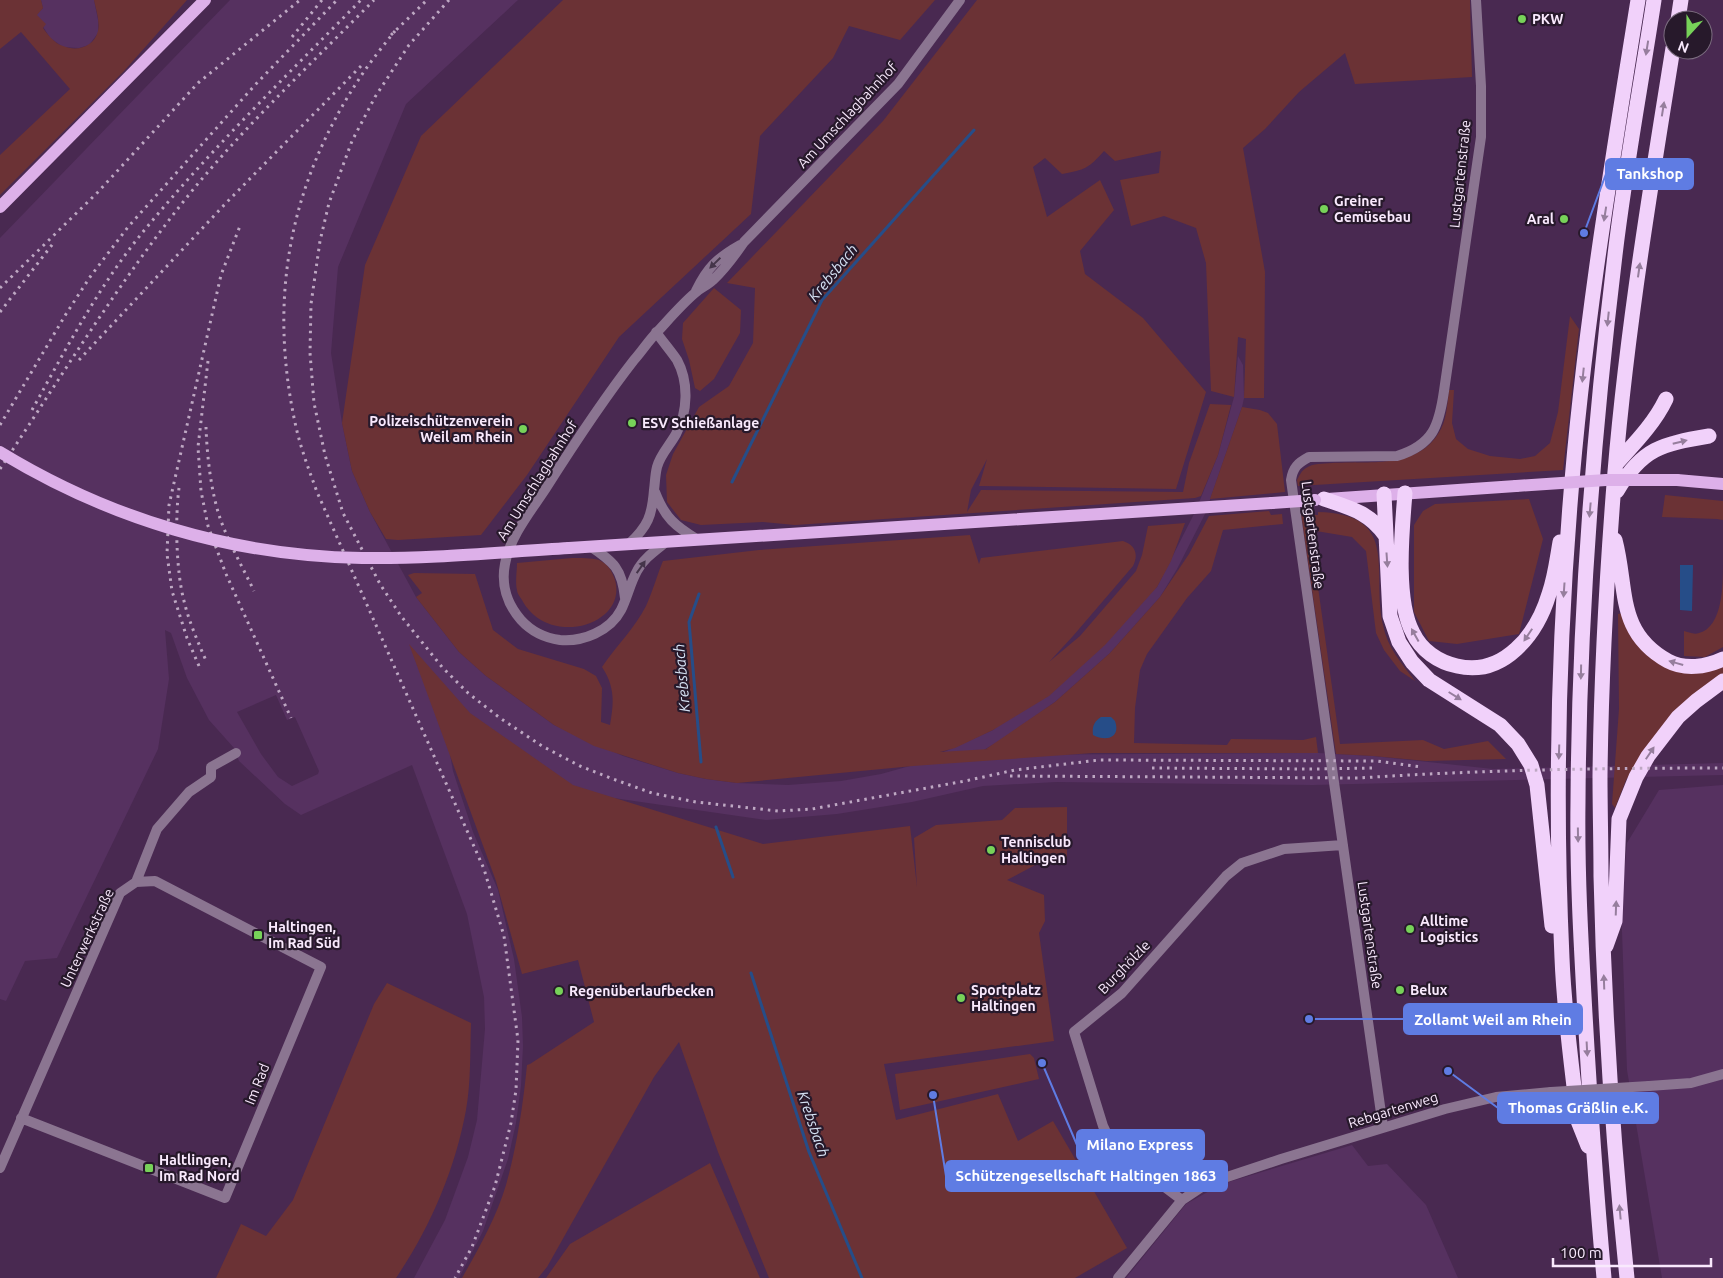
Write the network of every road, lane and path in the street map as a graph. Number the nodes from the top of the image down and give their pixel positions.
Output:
1 (205, 0) edge
2 (960, 0) edge
3 (1476, 0) edge
4 (1638, 0) edge
5 (1654, 0) edge
6 (1671, 60) edge
7 (0, 208) edge
8 (656, 332) junction
9 (1666, 399) dead end
10 (1709, 436) dead end
11 (0, 452) edge
12 (1616, 464) junction
13 (1723, 484) edge
14 (654, 492) junction
15 (1405, 493) junction
16 (1384, 494) junction
17 (1613, 499) junction
18 (1319, 500) junction
19 (1570, 506) junction
20 (1612, 527) junction
21 (1385, 535) junction
22 (698, 540) junction
23 (666, 542) junction
24 (629, 544) junction
25 (590, 546) junction
26 (625, 598) junction
27 (1723, 659) edge
28 (1723, 681) edge
29 (236, 753) dead end
30 (1343, 844) junction
31 (136, 882) junction
32 (1603, 954) junction
33 (1562, 960) junction
34 (1723, 1074) edge
35 (21, 1118) junction
36 (1383, 1127) junction
37 (1593, 1157) junction
38 (0, 1168) edge
39 (1182, 1200) junction
40 (1118, 1278) edge
41 (1604, 1278) edge
42 (1627, 1278) edge

1 - 7 main road
2 - 8 street, Am Umschlagbahnhof
3 - 30 street, Lustgartenstraße
4 -> 19 highway
5 -> 37 highway
12 -> 6 highway
8 - 14 street
8 - 26 street, Am Umschlagbahnhof
9 - 12 highway
17 -> 10 highway
11 - 25 main road, bridge
12 - 17 highway
13 - 15 main road, bridge
14 - 22 street
14 - 24 street
15 - 16 main road
19 -> 15 highway
16 - 18 main road
16 - 21 highway
17 - 20 highway
18 - 21 highway
18 - 22 main road, bridge
19 -> 33 highway
27 -> 20 highway
20 - 32 highway
21 -> 33 highway
22 - 23 main road
23 - 24 main road
26 -> 23 street, Am Umschlagbahnhof
24 - 25 main road
25 - 26 street
32 -> 28 highway
29 - 31 street, Unterwerkstraße
30 - 36 street, Lustgartenstraße
30 - 39 street, Burghölzle
31 - 35 street, Unterwerkstraße
31 - 35 street, Im Rad
42 -> 32 highway
33 - 37 highway
34 - 36 street, Rebgartenweg, bridge
35 - 38 street, Unterwerkstraße
36 - 39 street, Rebgartenweg
37 - 41 highway
39 - 40 street, Rebgartenweg

